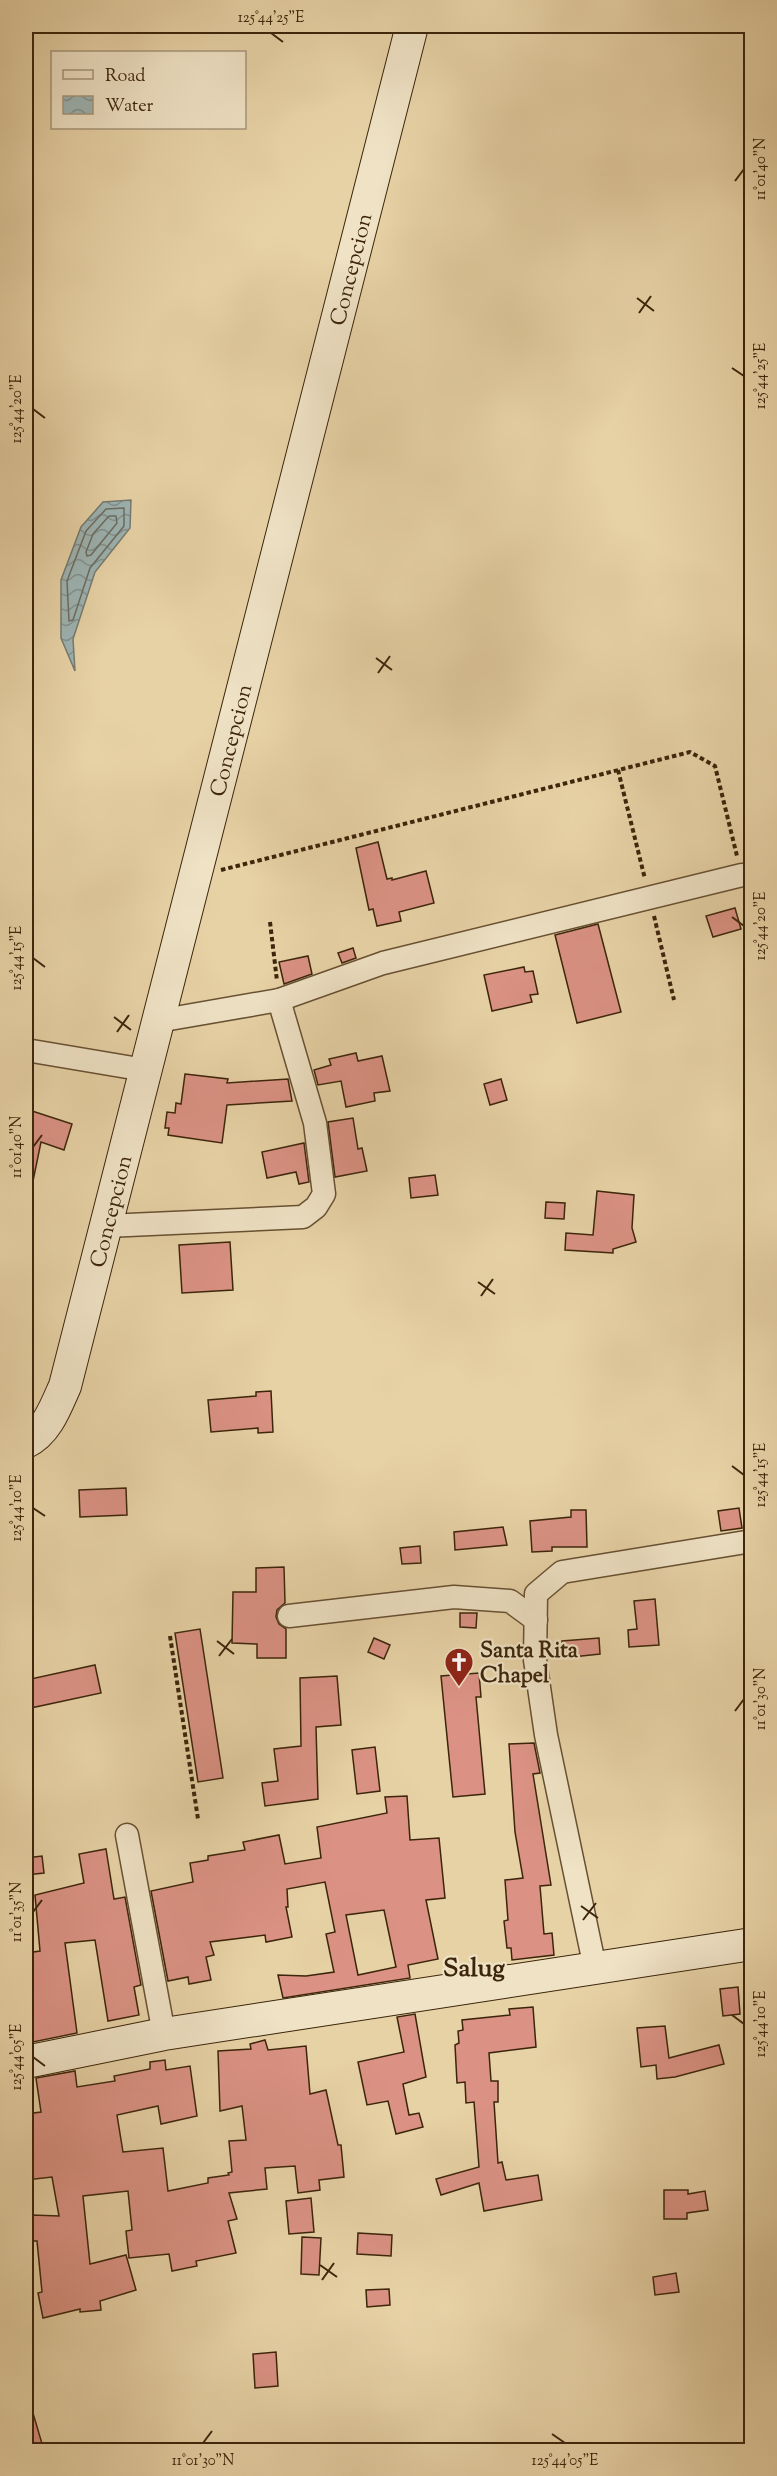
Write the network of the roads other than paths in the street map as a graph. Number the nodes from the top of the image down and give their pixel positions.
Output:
1 (412, 26) edge
2 (742, 875) road end
3 (279, 1000) junction
4 (158, 1021) junction
5 (26, 1050) edge
6 (145, 1070) junction
7 (106, 1226) junction
8 (26, 1442) edge
9 (752, 1541) edge
10 (289, 1616) dead end
11 (536, 1620) junction
12 (127, 1835) dead end
13 (752, 1944) edge
14 (595, 1968) junction
15 (164, 2034) junction
16 (26, 2062) edge

1 - 4 main road, Concepcion
2 - 3 street
3 - 4 street
3 - 7 street
4 - 6 main road, Concepcion
5 - 6 street
6 - 7 main road, Concepcion
7 - 8 main road, Concepcion
9 - 11 street
10 - 11 street
11 - 14 street
12 - 15 street
13 - 14 main road
14 - 15 main road
15 - 16 main road

